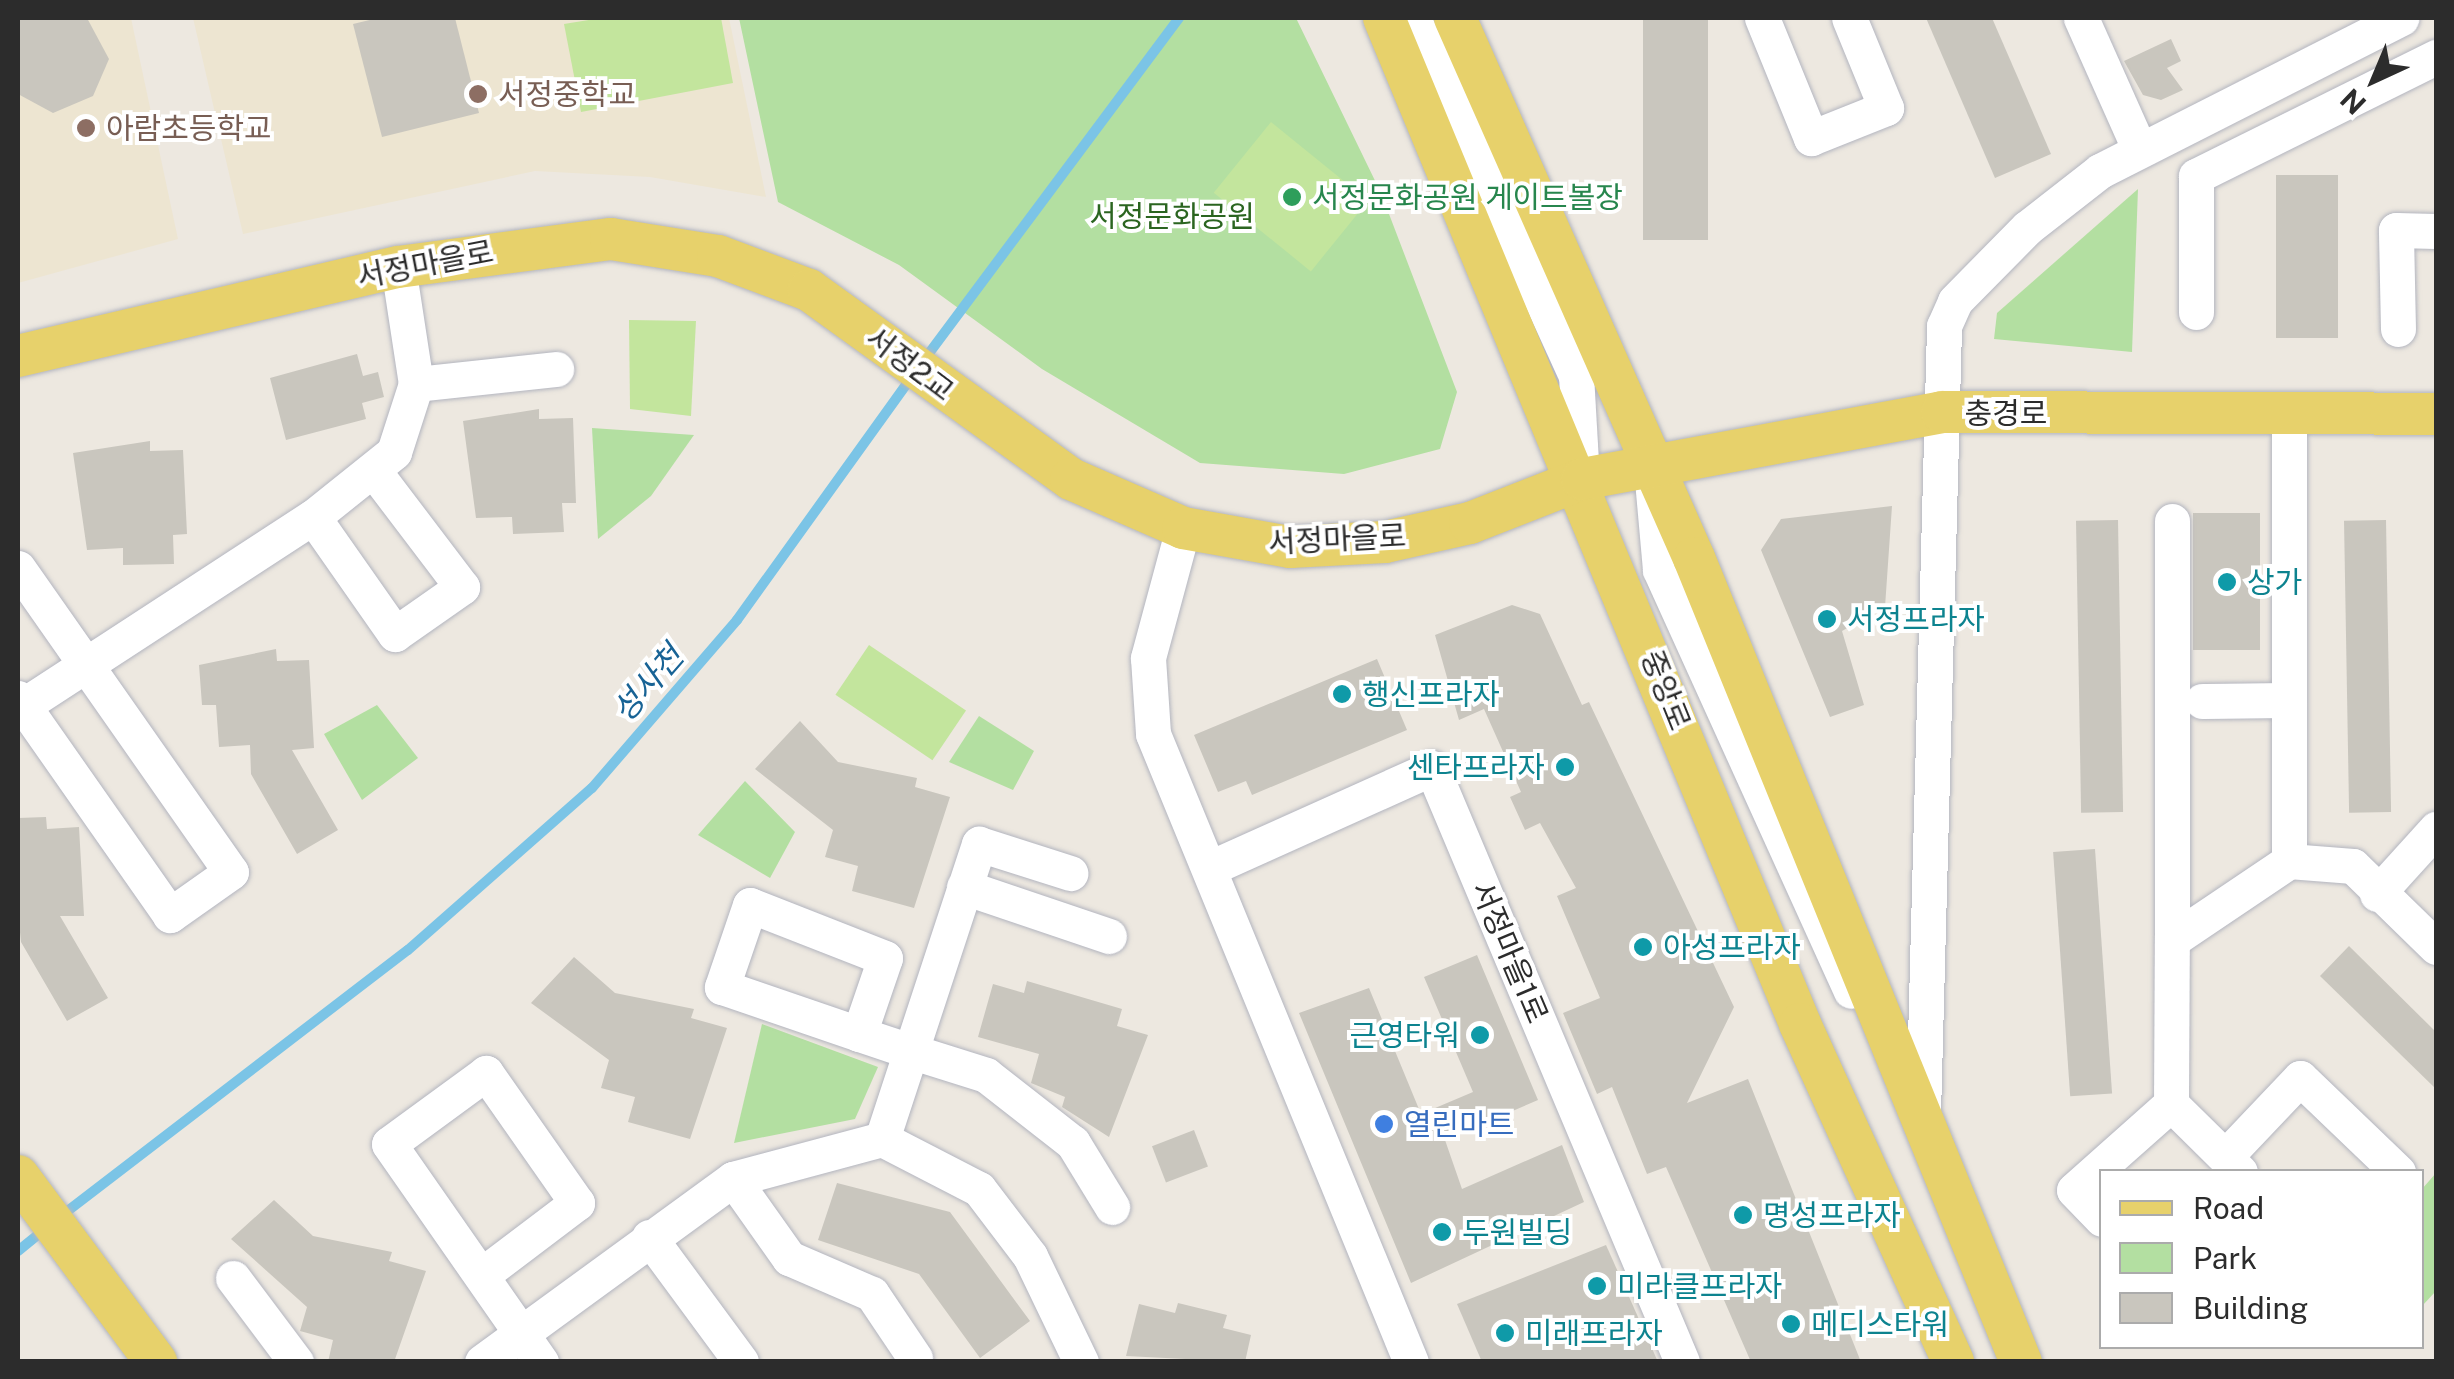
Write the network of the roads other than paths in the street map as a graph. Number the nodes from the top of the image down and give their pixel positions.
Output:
1 (1384, 18) edge
2 (1413, 18) edge
3 (1455, 18) edge
4 (1762, 18) edge
5 (1849, 18) edge
6 (2081, 18) edge
7 (2401, 18) edge
8 (2436, 56) edge
9 (2138, 146) junction
10 (2436, 230) edge
11 (398, 267) junction
12 (828, 304) joint
13 (2196, 312) dead end
14 (2398, 329) dead end
15 (18, 356) edge
16 (556, 369) dead end
17 (416, 384) junction
18 (1942, 412) junction
19 (2289, 413) junction
20 (2436, 414) edge
21 (989, 427) joint
22 (1651, 465) junction
23 (374, 471) junction
24 (1582, 479) junction
25 (313, 517) junction
26 (2172, 521) dead end
27 (1183, 528) junction
28 (18, 568) edge
29 (86, 665) junction
30 (2289, 700) junction
31 (2202, 701) dead end
32 (19, 705) edge
33 (2436, 828) edge
34 (2288, 861) junction
35 (1210, 868) junction
36 (1070, 873) dead end
37 (964, 887) junction
38 (2377, 894) junction
39 (1108, 936) dead end
40 (2172, 940) junction
41 (2436, 947) edge
42 (859, 1034) junction
43 (910, 1052) junction
44 (2171, 1104) junction
45 (1923, 1130) junction
46 (882, 1138) junction
47 (2233, 1164) edge
48 (2395, 1169) edge
49 (18, 1176) edge
50 (733, 1179) junction
51 (1112, 1207) dead end
52 (2099, 1216) edge
53 (649, 1237) junction
54 (483, 1274) junction
55 (233, 1278) dead end
56 (520, 1332) junction
57 (914, 1358) dead end
58 (156, 1362) edge
59 (296, 1362) edge
60 (482, 1362) edge
61 (541, 1362) edge
62 (741, 1362) edge
63 (1081, 1362) edge
64 (1411, 1362) edge
65 (1682, 1362) edge
66 (1953, 1362) edge
67 (2022, 1362) edge

1 - 24 main road, 중앙로
2 - 24 street
3 - 22 main road
4 - 5 street
6 - 9 street
7 - 9 street
8 - 13 street
9 - 18 street
10 - 14 street
11 - 12 main road, 서정마을로
11 - 15 main road, 서정마을로
11 - 17 street
12 - 21 main road, 서정2교
16 - 17 street
17 - 23 street
18 - 19 main road, 충경로
18 - 22 main road, 충경로
18 - 45 street
19 - 20 main road, 충경로
19 - 30 street
21 - 27 main road, 서정마을로
22 - 24 main road, 충경로
22 - 45 main road
23 - 25 street
23 - 25 street
24 - 27 main road, 서정마을로
24 - 66 main road, 중앙로
25 - 29 street
26 - 40 street
27 - 35 street
28 - 29 street
29 - 32 street
29 - 32 street
30 - 31 street
30 - 34 street
33 - 38 street
34 - 38 street
34 - 40 street
35 - 64 street
35 - 65 street, 서정마을1로
36 - 37 street
37 - 39 street
37 - 43 street
38 - 41 street
40 - 44 street
42 - 42 street
42 - 43 street
43 - 46 street
43 - 51 street
44 - 47 street
44 - 52 street
45 - 67 main road
46 - 50 street
46 - 63 street
47 - 48 street
49 - 58 main road
50 - 53 street
50 - 57 street
53 - 56 street
53 - 62 street
54 - 54 street
54 - 56 street
55 - 59 street
56 - 60 street
56 - 61 street

